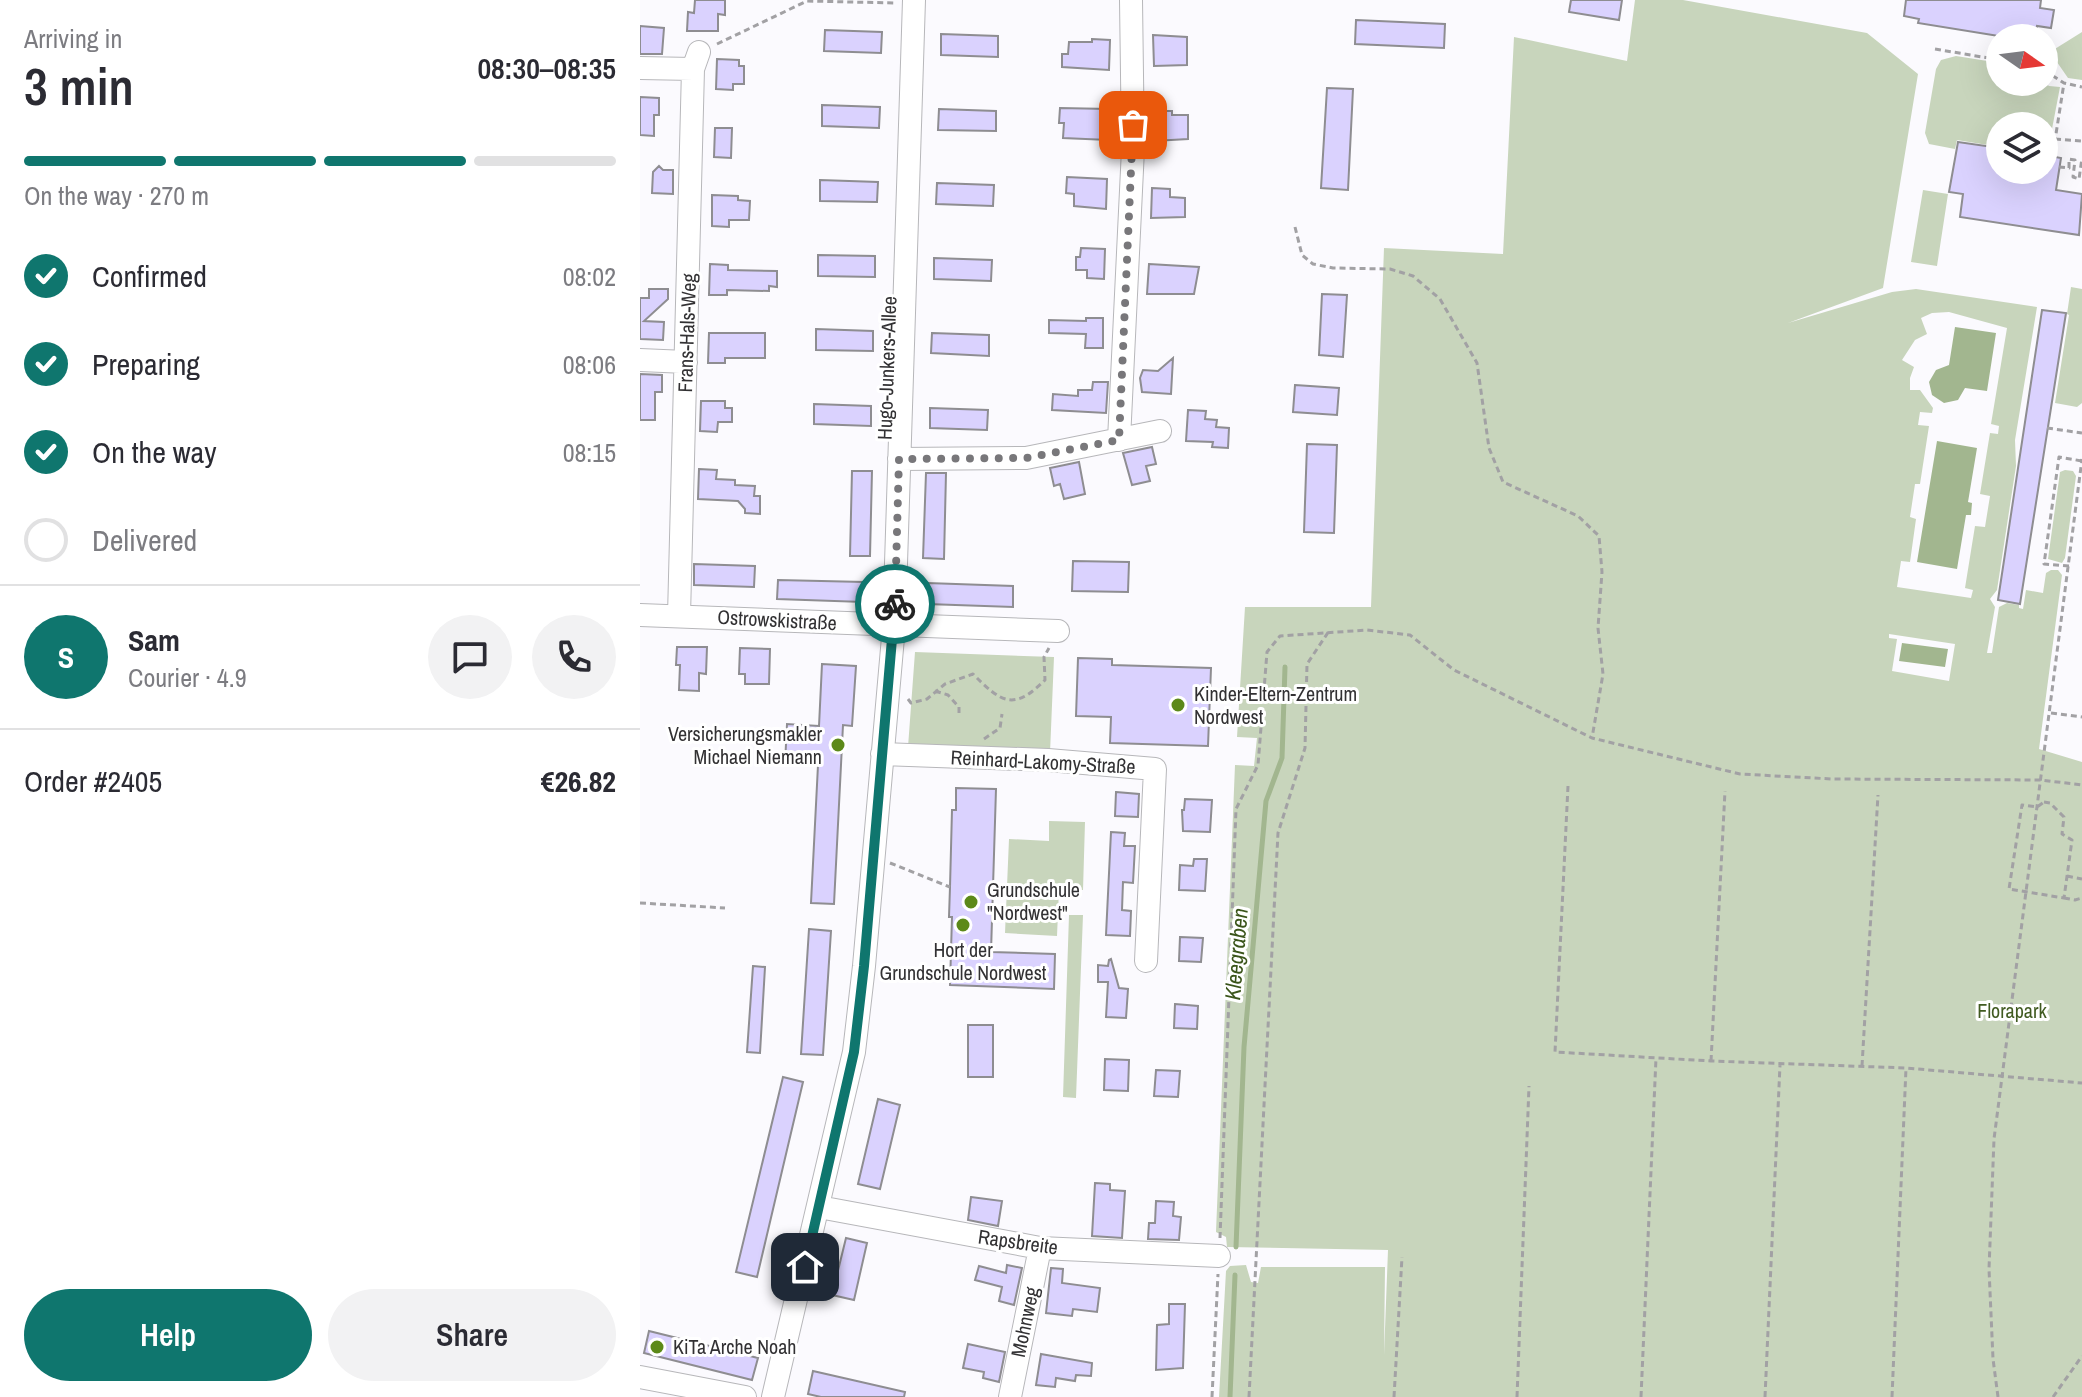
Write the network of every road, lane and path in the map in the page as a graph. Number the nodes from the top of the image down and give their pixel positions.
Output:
1 (1131, 0) edge
2 (904, 1) edge
3 (1935, 49) dead end
4 (1986, 58) edge
5 (696, 60) junction
6 (640, 68) edge
7 (2058, 79) edge
8 (2064, 83) junction
9 (2082, 87) edge
10 (2058, 122) edge
11 (2058, 141) edge
12 (2082, 141) edge
13 (2082, 158) edge
14 (2059, 167) dead end
15 (1295, 227) dead end
16 (640, 360) edge
17 (686, 362) junction
18 (2047, 428) dead end
19 (1160, 431) dead end
20 (2082, 433) edge
21 (1119, 440) junction
22 (899, 459) junction
23 (2082, 460) edge
24 (2069, 566) junction
25 (640, 615) edge
26 (679, 616) junction
27 (894, 626) junction
28 (1058, 631) joint
29 (1329, 631) junction
30 (935, 691) junction
31 (902, 693) dead end
32 (2051, 713) junction
33 (1002, 714) dead end
34 (959, 717) dead end
35 (2082, 717) edge
36 (1592, 738) junction
37 (882, 754) junction
38 (967, 757) junction
39 (2041, 780) junction
40 (2082, 785) edge
41 (1568, 786) dead end
42 (1725, 791) dead end
43 (1878, 795) dead end
44 (2037, 807) junction
45 (2072, 840) junction
46 (2082, 841) edge
47 (886, 862) dead end
48 (2067, 876) junction
49 (2082, 879) edge
50 (950, 887) dead end
51 (2025, 892) junction
52 (2064, 898) junction
53 (2082, 898) edge
54 (640, 903) edge
55 (725, 908) dead end
56 (1146, 961) dead end
57 (1656, 1058) junction
58 (1711, 1061) junction
59 (1780, 1064) junction
60 (1862, 1066) junction
61 (1906, 1068) junction
62 (2001, 1075) junction
63 (2082, 1083) edge
64 (1529, 1086) dead end
65 (819, 1207) junction
66 (1040, 1248) junction
67 (1219, 1256) junction
68 (1402, 1257) dead end
69 (2082, 1356) edge
70 (640, 1377) edge
71 (745, 1397) edge
72 (773, 1397) edge
73 (1010, 1397) edge
74 (1212, 1397) edge
75 (1249, 1397) edge
76 (1394, 1397) edge
77 (1517, 1397) edge
78 (1641, 1397) edge
79 (1765, 1397) edge
80 (1892, 1397) edge
81 (1998, 1397) edge
82 (2053, 1397) edge

1 - 21 street
2 - 5 path
2 - 22 street, Hugo-Junkers-Allee
3 - 4 path
5 - 6 street
5 - 17 street, Frans-Hals-Weg
7 - 8 path
8 - 9 path
8 - 10 path
11 - 12 path
13 - 14 path
15 - 36 path
16 - 17 street
17 - 26 street, Frans-Hals-Weg
18 - 20 path
19 - 21 street
21 - 22 street
22 - 27 street, Hugo-Junkers-Allee
23 - 24 path
23 - 24 path
24 - 32 path
25 - 26 street, Ostrowskistraße
26 - 27 street, Ostrowskistraße
27 - 28 street, Ostrowskistraße
27 - 37 street, Hugo-Junkers-Allee
28 - 30 path
29 - 36 path
29 - 67 path
29 - 75 path
30 - 31 path
30 - 34 path
32 - 35 path
32 - 39 path
33 - 38 path
36 - 39 path
37 - 38 street, Reinhard-Lakomy-Straße
37 - 65 street, Hugo-Junkers-Allee
38 - 56 street, Reinhard-Lakomy-Straße
39 - 40 path
39 - 44 path
41 - 57 path
42 - 58 path
43 - 60 path
44 - 45 path
44 - 51 path
44 - 51 path
45 - 46 path
45 - 48 path
47 - 50 path
48 - 49 path
48 - 52 path
51 - 52 path
51 - 62 path
52 - 53 path
54 - 55 path
57 - 58 path
57 - 78 path
58 - 59 path
59 - 60 path
59 - 79 path
60 - 61 path
61 - 62 path
61 - 80 path
62 - 63 path
62 - 81 path
64 - 77 path
65 - 66 street, Rapsbreite
65 - 72 street, Hugo-Junkers-Allee
66 - 67 street, Rapsbreite
66 - 73 street, Mohnweg
67 - 74 path
68 - 76 path
69 - 82 path
70 - 71 street

